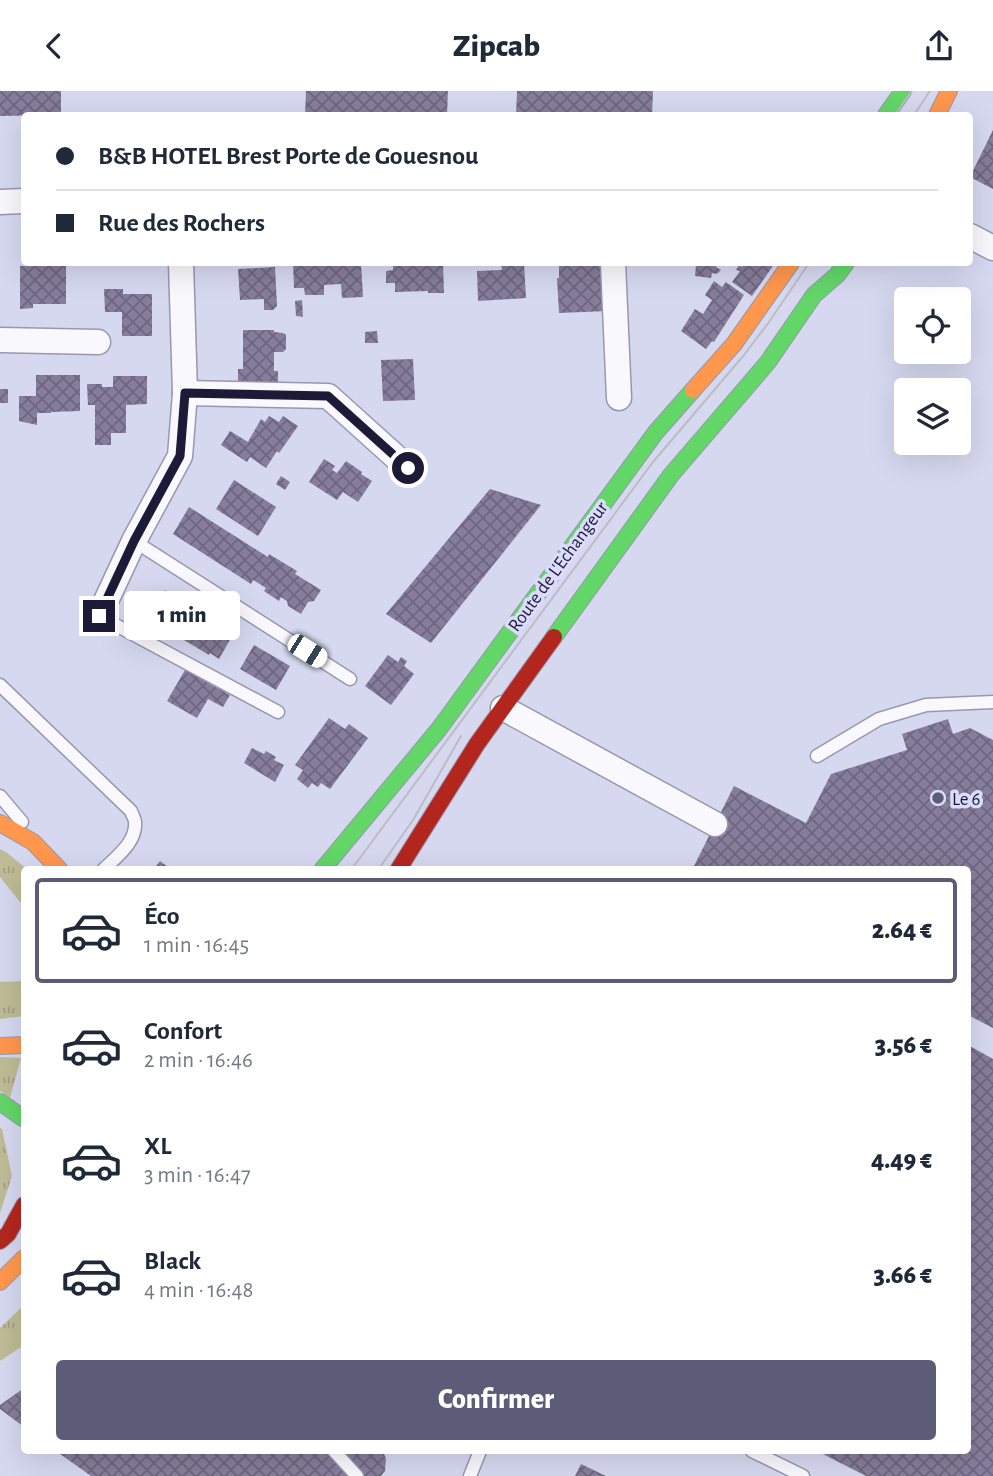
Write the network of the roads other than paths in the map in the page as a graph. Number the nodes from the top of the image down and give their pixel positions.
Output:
1 (902, 91) edge
2 (949, 91) edge
3 (888, 112) edge
4 (938, 112) edge
5 (21, 201) edge
6 (0, 202) edge
7 (973, 238) edge
8 (993, 248) edge
9 (181, 266) edge
10 (612, 266) edge
11 (789, 266) edge
12 (844, 266) edge
13 (0, 340) edge
14 (98, 342) dead end
15 (185, 393) junction
16 (619, 398) dead end
17 (408, 468) dead end
18 (134, 541) junction
19 (99, 616) joint
20 (351, 679) dead end
21 (0, 685) edge
22 (993, 702) edge
23 (503, 708) junction
24 (278, 712) dead end
25 (817, 756) dead end
26 (0, 796) edge
27 (0, 823) edge
28 (715, 824) dead end
29 (57, 866) edge
30 (57, 866) edge
31 (107, 866) edge
32 (326, 866) edge
33 (401, 866) edge
34 (21, 1045) edge
35 (0, 1046) edge
36 (0, 1101) edge
37 (21, 1120) edge
38 (21, 1210) edge
39 (0, 1241) edge
40 (21, 1261) edge
41 (0, 1282) edge
42 (337, 1454) edge
43 (479, 1454) edge
44 (758, 1454) edge
45 (357, 1476) edge
46 (470, 1476) edge
47 (803, 1476) edge

1 - 3 main road
2 - 4 main road
5 - 6 street
7 - 8 street
9 - 15 street
10 - 16 street
11 - 32 main road, Route de L'Echangeur
12 - 23 main road, Route de L'Echangeur
13 - 14 street
15 - 17 street
15 - 18 street
18 - 19 street
18 - 20 lane
19 - 24 lane
21 - 31 lane
22 - 25 lane
23 - 28 street
23 - 33 main road, Route de L'Echangeur
26 - 29 lane
27 - 30 main road
34 - 35 main road
36 - 37 main road
38 - 39 main road
40 - 41 main road
42 - 45 lane
43 - 46 lane
44 - 47 lane

